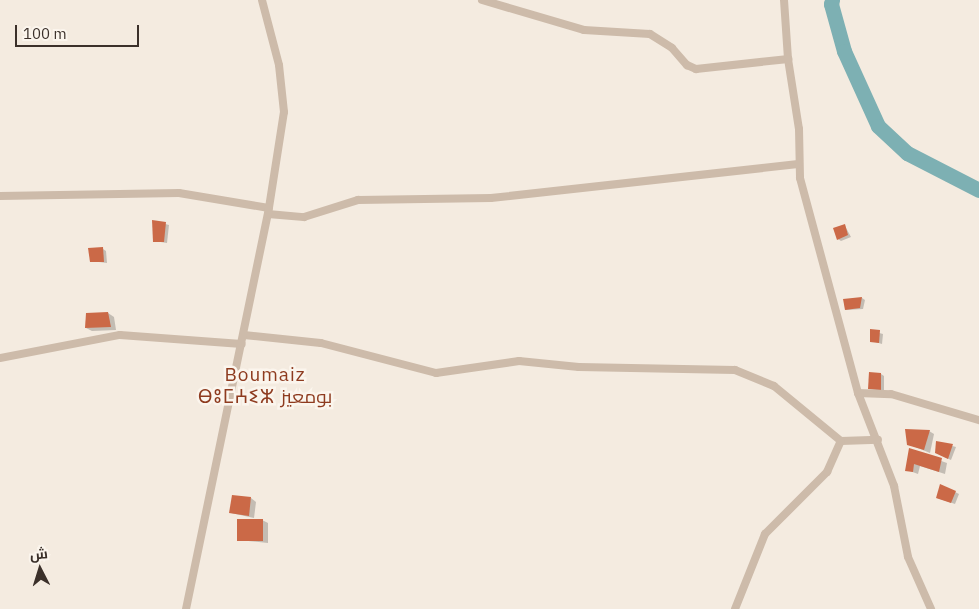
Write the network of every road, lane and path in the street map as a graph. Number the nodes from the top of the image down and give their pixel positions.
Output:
1 (262, 0) edge
2 (482, 0) edge
3 (784, 0) edge
4 (788, 59) junction
5 (798, 164) junction
6 (0, 196) edge
7 (269, 211) junction
8 (244, 335) junction
9 (242, 344) junction
10 (0, 358) edge
11 (858, 393) junction
12 (979, 420) edge
13 (878, 440) junction
14 (841, 441) junction
15 (186, 609) edge
16 (735, 609) edge
17 (931, 609) edge

1 - 7 street
2 - 4 street
3 - 4 street
4 - 5 street
5 - 7 street
5 - 11 street
6 - 7 street
7 - 8 street
8 - 9 street
8 - 14 street
9 - 10 street
9 - 15 street
11 - 12 street
11 - 13 street
13 - 14 street
13 - 17 street
14 - 16 street

